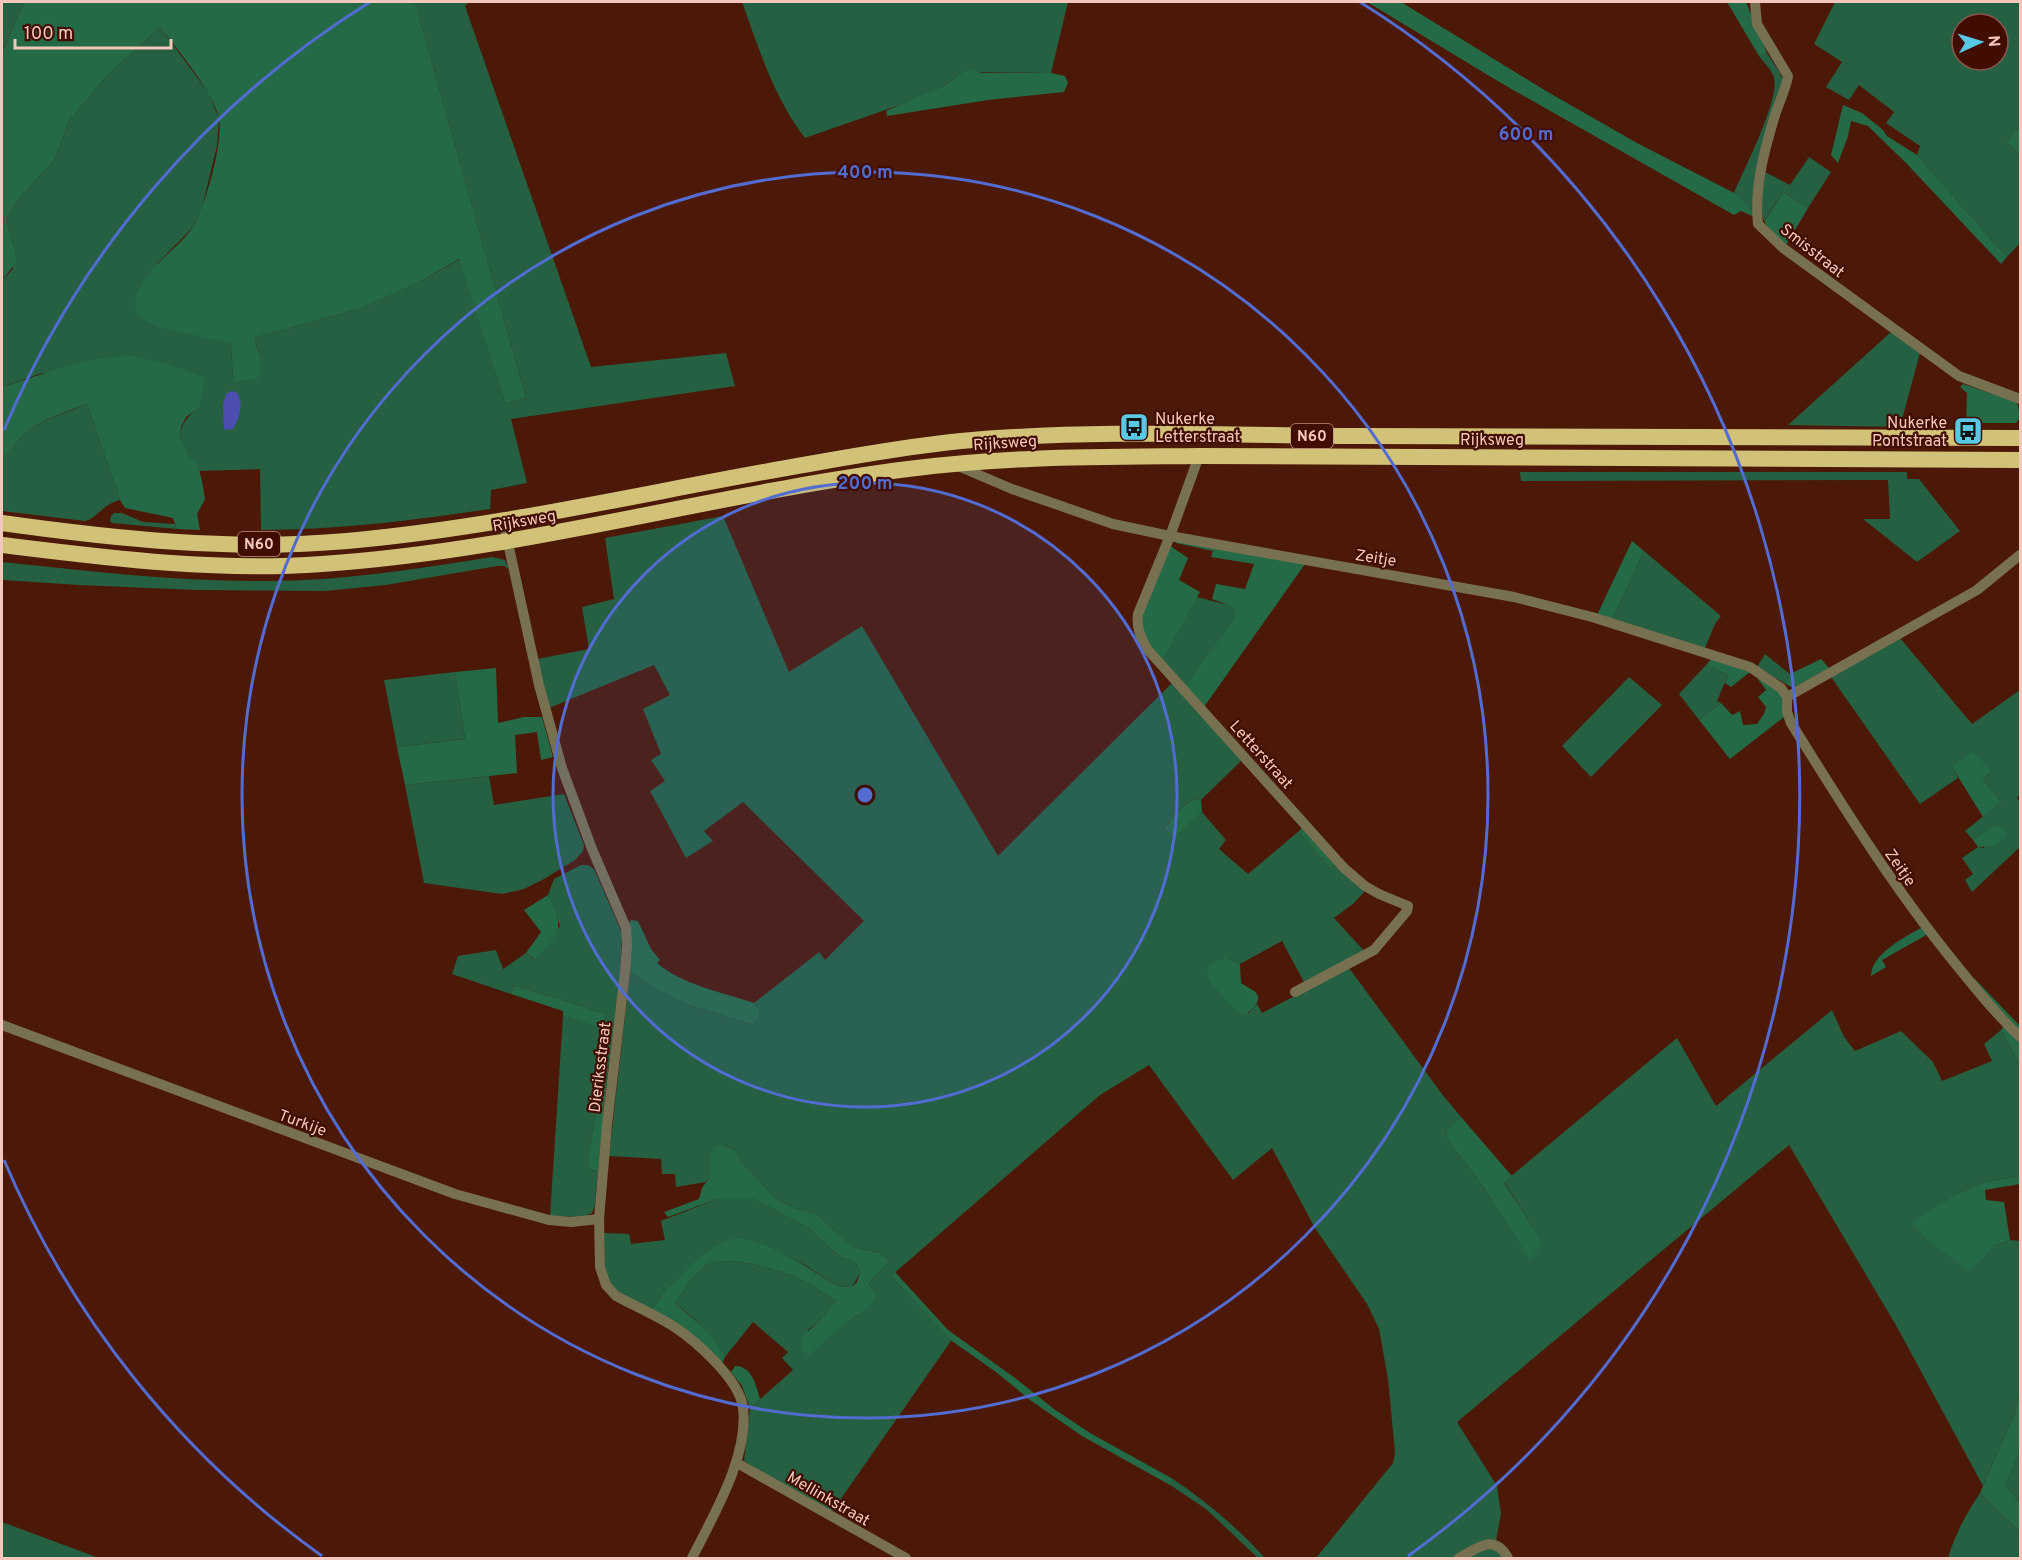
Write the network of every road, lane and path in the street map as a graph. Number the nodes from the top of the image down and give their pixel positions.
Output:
1 (1755, 2) edge
2 (2020, 399) edge
3 (2020, 438) edge
4 (1199, 456) junction
5 (2020, 460) edge
6 (952, 464) junction
7 (503, 520) junction
8 (2, 524) edge
9 (1170, 536) junction
10 (507, 541) junction
11 (2, 545) edge
12 (2020, 555) edge
13 (1787, 697) junction
14 (1295, 992) dead end
15 (2, 1025) edge
16 (2020, 1037) edge
17 (600, 1219) junction
18 (737, 1463) junction
19 (692, 1558) edge
20 (906, 1558) edge
21 (1459, 1558) edge
22 (1508, 1558) edge

1 - 2 street, Smisstraat
3 - 7 highway, Rijksweg / N60
4 - 5 highway, Rijksweg / N60
4 - 6 highway, Rijksweg / N60
4 - 9 street, Letterstraat
6 - 9 street, Zeitje
6 - 10 highway, Rijksweg / N60
7 - 8 highway, Rijksweg / N60
7 - 10 street, Dieriksstraat
9 - 13 street, Zeitje
9 - 14 street, Letterstraat
10 - 11 highway, Rijksweg / N60
10 - 17 street, Dieriksstraat
12 - 13 street
13 - 16 street, Zeitje
15 - 17 street, Turkije
17 - 18 street, Dieriksstraat
18 - 19 street, Dieriksstraat
18 - 20 street, Mellinkstraat
21 - 22 street

